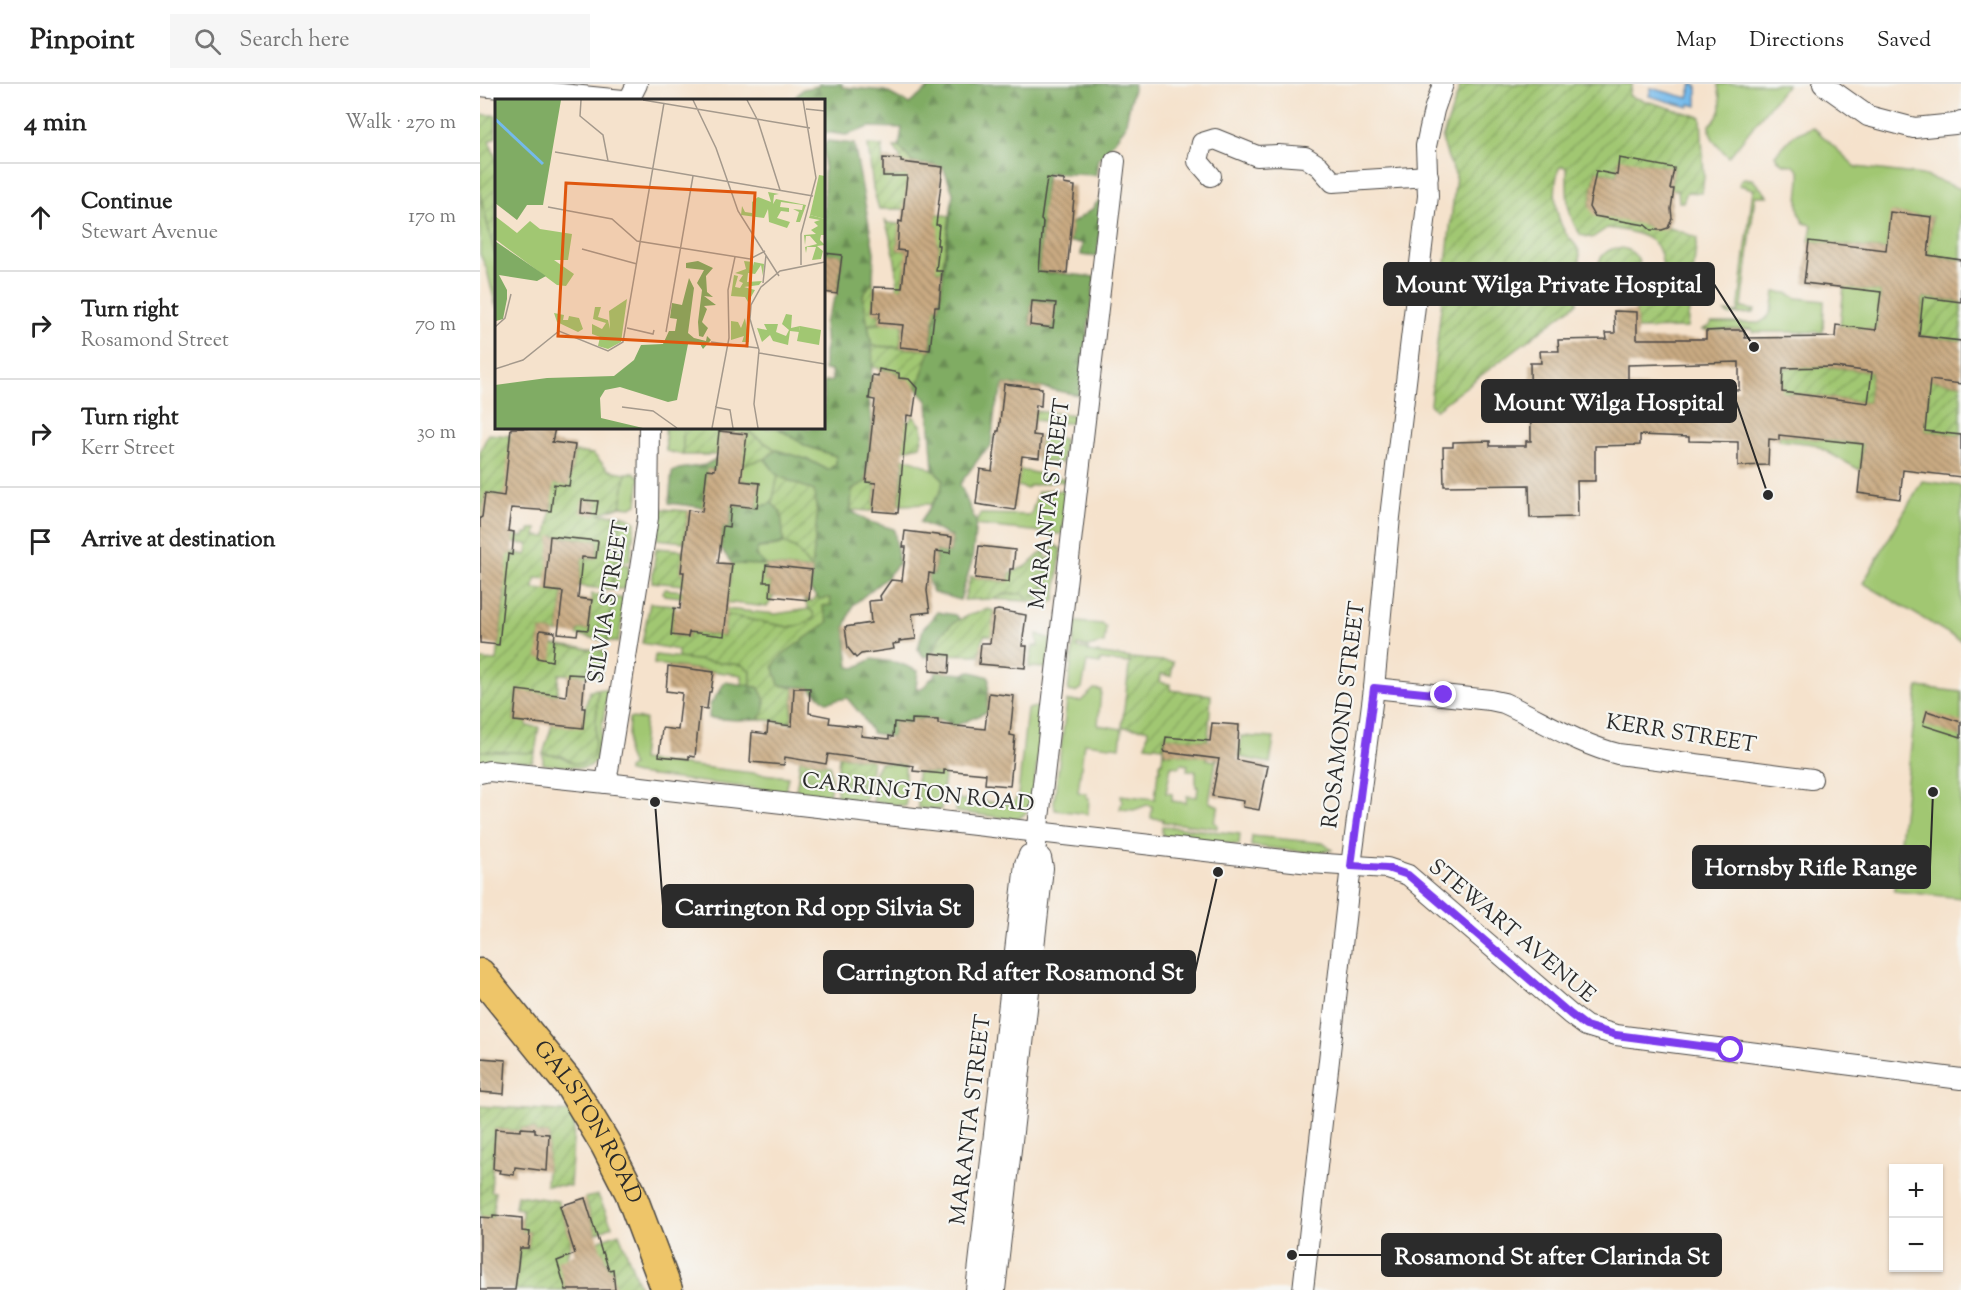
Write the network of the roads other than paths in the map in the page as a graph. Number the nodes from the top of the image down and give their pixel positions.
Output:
1 (637, 84) edge
2 (1443, 84) edge
3 (1823, 84) edge
4 (480, 86) edge
5 (613, 99) edge
6 (630, 99) edge
7 (1961, 121) edge
8 (1115, 161) dead end
9 (1211, 176) dead end
10 (1428, 176) junction
11 (649, 429) edge
12 (1374, 688) junction
13 (480, 773) edge
14 (1812, 779) dead end
15 (606, 783) junction
16 (1037, 832) junction
17 (1035, 853) junction
18 (1351, 866) junction
19 (480, 974) edge
20 (1961, 1079) edge
21 (667, 1290) edge
22 (976, 1290) edge
23 (995, 1290) edge
24 (1303, 1290) edge

1 - 6 street
2 - 10 street, ROSAMOND STREET
3 - 7 street
4 - 5 street
8 - 16 street, MARANTA STREET
9 - 10 street
10 - 12 street, ROSAMOND STREET
11 - 15 street, SILVIA STREET
12 - 14 street, KERR STREET
12 - 18 street, ROSAMOND STREET
13 - 15 street, CARRINGTON ROAD
15 - 16 street, CARRINGTON ROAD
16 - 17 street, MARANTA STREET
16 - 18 street, CARRINGTON ROAD
17 - 22 street, MARANTA STREET
17 - 23 street, MARANTA STREET
18 - 20 street, STEWART AVENUE
18 - 24 street, ROSAMOND STREET
19 - 21 main road, GALSTON ROAD

